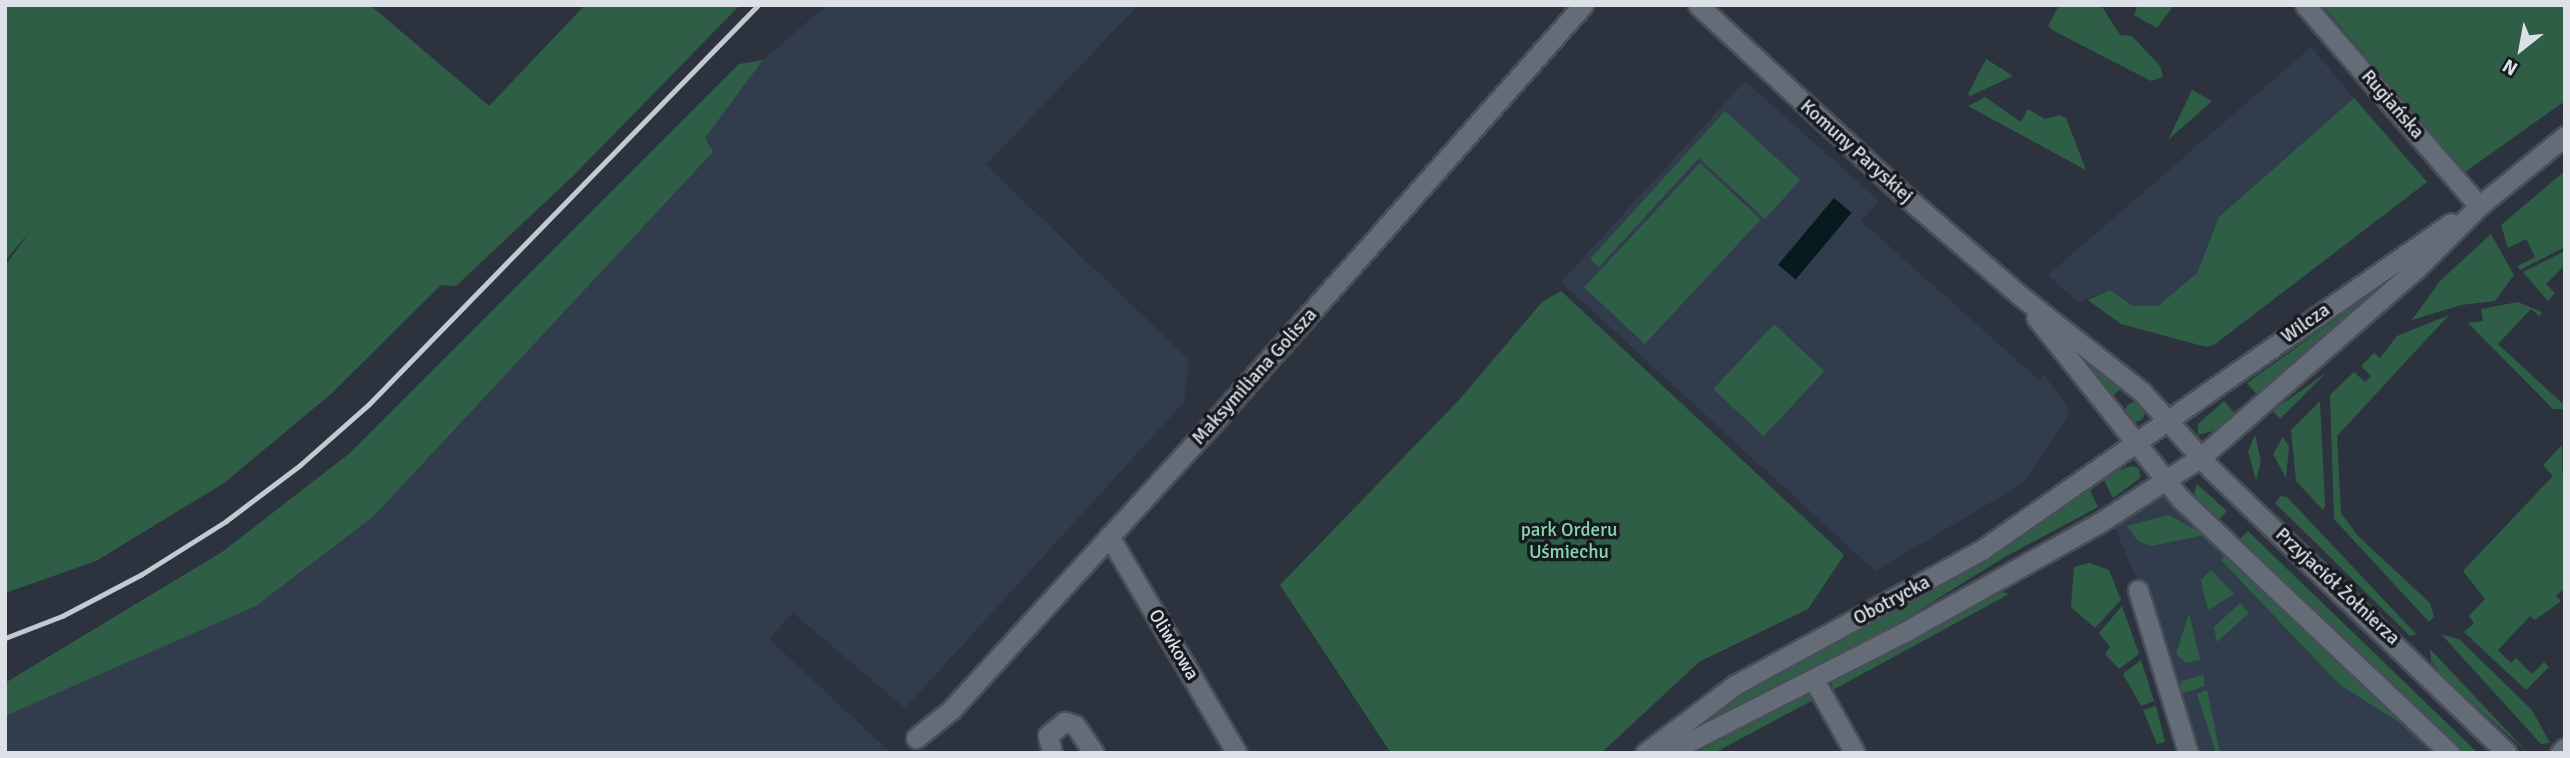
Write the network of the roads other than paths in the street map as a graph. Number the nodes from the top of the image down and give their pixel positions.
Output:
1 (1583, 5) edge
2 (1698, 5) edge
3 (2305, 5) edge
4 (2565, 135) edge
5 (2479, 206) junction
6 (2018, 294) junction
7 (2168, 420) junction
8 (2135, 443) junction
9 (2200, 458) junction
10 (2165, 481) junction
11 (1109, 536) junction
12 (2138, 590) dead end
13 (1814, 680) junction
14 (916, 738) dead end
15 (1851, 746) edge
16 (2565, 748) edge
17 (1052, 753) edge
18 (1094, 753) edge
19 (1237, 753) edge
20 (1645, 753) edge
21 (1667, 753) edge
22 (2188, 753) edge
23 (2450, 753) edge
24 (2507, 753) edge
25 (2560, 753) edge

1 - 11 street, Maksymiliana Golisza
2 - 6 street, Komuny Paryskiej
3 - 5 street, Rugiańska
4 - 5 street, Wilcza
5 - 7 street, Wilcza
5 - 9 street, Wilcza
6 - 7 street, Komuny Paryskiej
6 - 8 street, Komuny Paryskiej
7 - 8 street, Wilcza
7 - 9 street, Przyjaciół Żołnierza
8 - 10 street
8 - 20 street, Obotrycka
9 - 10 street, Wilcza
9 - 24 street, Przyjaciół Żołnierza
10 - 13 street, Obotrycka
10 - 23 street
11 - 14 street, Maksymiliana Golisza
11 - 19 street, Oliwkowa
12 - 22 street
13 - 15 street
13 - 21 street, Obotrycka
16 - 25 street
17 - 18 street

